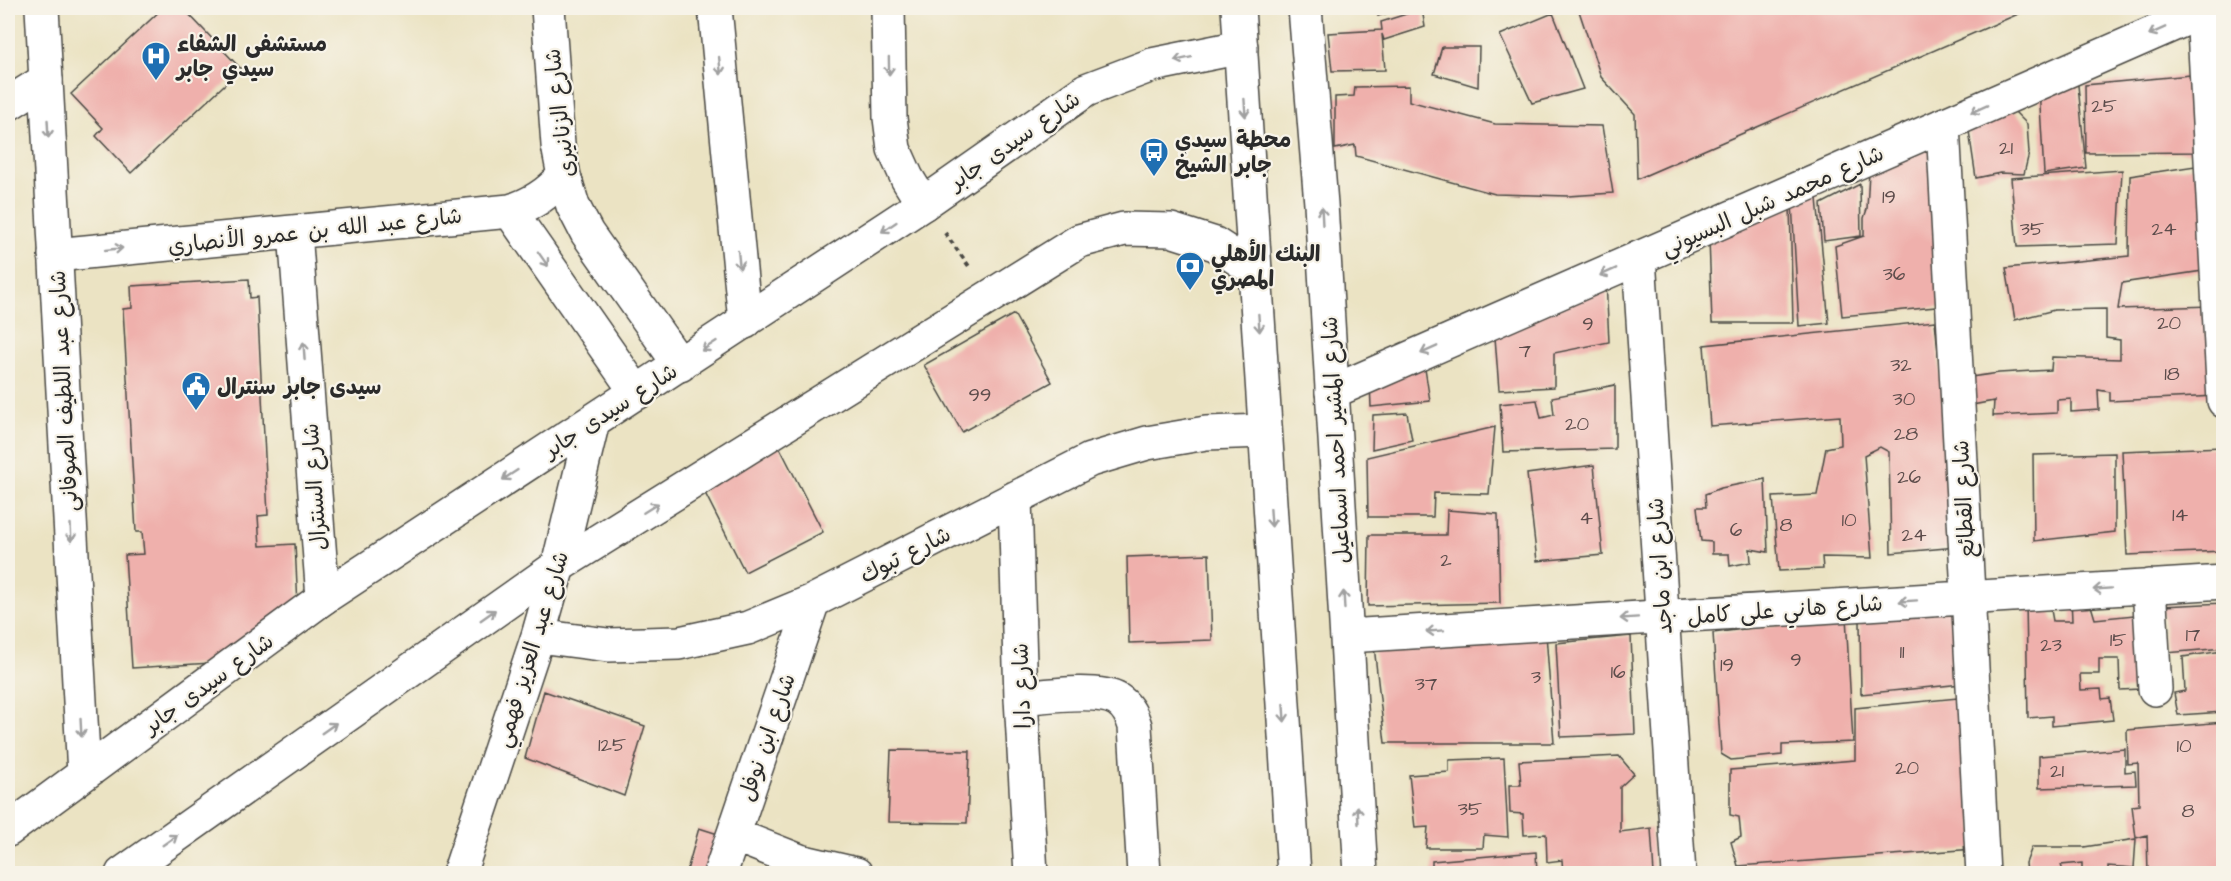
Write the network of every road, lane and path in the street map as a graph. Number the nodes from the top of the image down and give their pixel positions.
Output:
1 (42, 8) edge
2 (548, 8) edge
3 (715, 8) edge
4 (888, 8) edge
5 (1238, 8) edge
6 (1305, 8) edge
7 (2207, 9) edge
8 (1241, 47) junction
9 (46, 80) junction
10 (8, 104) edge
11 (1943, 125) junction
12 (564, 176) junction
13 (923, 204) junction
14 (510, 211) junction
15 (295, 232) junction
16 (55, 255) junction
17 (1639, 258) junction
18 (1255, 270) junction
19 (990, 296) junction
20 (745, 322) junction
21 (680, 365) junction
22 (1332, 392) junction
23 (637, 393) junction
24 (2223, 401) edge
25 (593, 421) junction
26 (1265, 431) junction
27 (1015, 498) junction
28 (558, 566) junction
29 (2223, 582) edge
30 (2149, 586) junction
31 (1968, 597) junction
32 (323, 598) junction
33 (813, 601) junction
34 (1662, 616) junction
35 (538, 636) junction
36 (1347, 636) junction
37 (2154, 689) dead end
38 (1021, 698) junction
39 (84, 774) junction
40 (8, 830) edge
41 (734, 835) junction
42 (1021, 872) edge
43 (122, 873) edge
44 (459, 873) edge
45 (720, 873) edge
46 (856, 873) edge
47 (1144, 873) edge
48 (1294, 873) edge
49 (1361, 873) edge
50 (1679, 873) edge
51 (1983, 873) edge

1 - 9 street, شارع عبد اللطيف الصوفانى
2 - 12 street, شارع الزنانيرى
3 -> 20 street
4 -> 13 street
5 - 8 street
22 -> 6 street, شارع المشير احمد اسماعيل
7 -> 11 street, شارع محمد شبل البسيوني
7 - 24 street
8 -> 13 street, شارع سيدى جابر
8 -> 18 street
9 - 10 street
9 -> 16 street, شارع عبد اللطيف الصوفانى
11 - 17 street, شارع محمد شبل البسيوني
11 - 31 street, شارع القطائع
12 - 14 street, شارع عبد الله بن عمرو الأنصاري
12 - 21 street, شارع الزنانيرى
13 - 19 path
13 -> 20 street, شارع سيدى جابر
14 - 15 street, شارع عبد الله بن عمرو الأنصاري
14 -> 23 street
16 -> 15 street, شارع عبد الله بن عمرو الأنصاري
32 -> 15 street, شارع السنترال
16 -> 39 street, شارع عبد اللطيف الصوفانى
17 -> 22 street, شارع محمد شبل البسيوني
17 - 34 street, شارع ابن ماجد
18 - 19 street
18 -> 26 street
28 -> 19 street
20 -> 21 street, شارع سيدى جابر
21 - 23 street, شارع سيدى جابر
36 -> 22 street, شارع المشير احمد اسماعيل
23 - 25 street, شارع سيدى جابر
25 - 28 street, شارع عبد العزيز فهمي
25 -> 32 street, شارع سيدى جابر
26 - 27 street, شارع تبوك
26 -> 48 street
27 - 33 street, شارع تبوك
27 - 38 street, شارع دارا
28 - 35 street, شارع عبد العزيز فهمي
43 -> 28 street
29 - 30 street, شارع هاني على كامل
30 -> 31 street, شارع هاني على كامل
30 - 37 street
31 -> 34 street, شارع هاني على كامل
31 - 51 street, شارع القطائع
32 - 39 street, شارع سيدى جابر
33 - 35 street, شارع تبوك
33 - 41 street, شارع ابن نوفل
34 -> 36 street, شارع هاني على كامل
34 - 50 street, شارع ابن ماجد
35 - 44 street, شارع عبد العزيز فهمي
49 -> 36 street, شارع المشير احمد اسماعيل
38 - 42 street, شارع دارا
38 - 47 street
39 - 40 street, شارع سيدى جابر
41 - 45 street, شارع ابن نوفل
41 - 46 street

